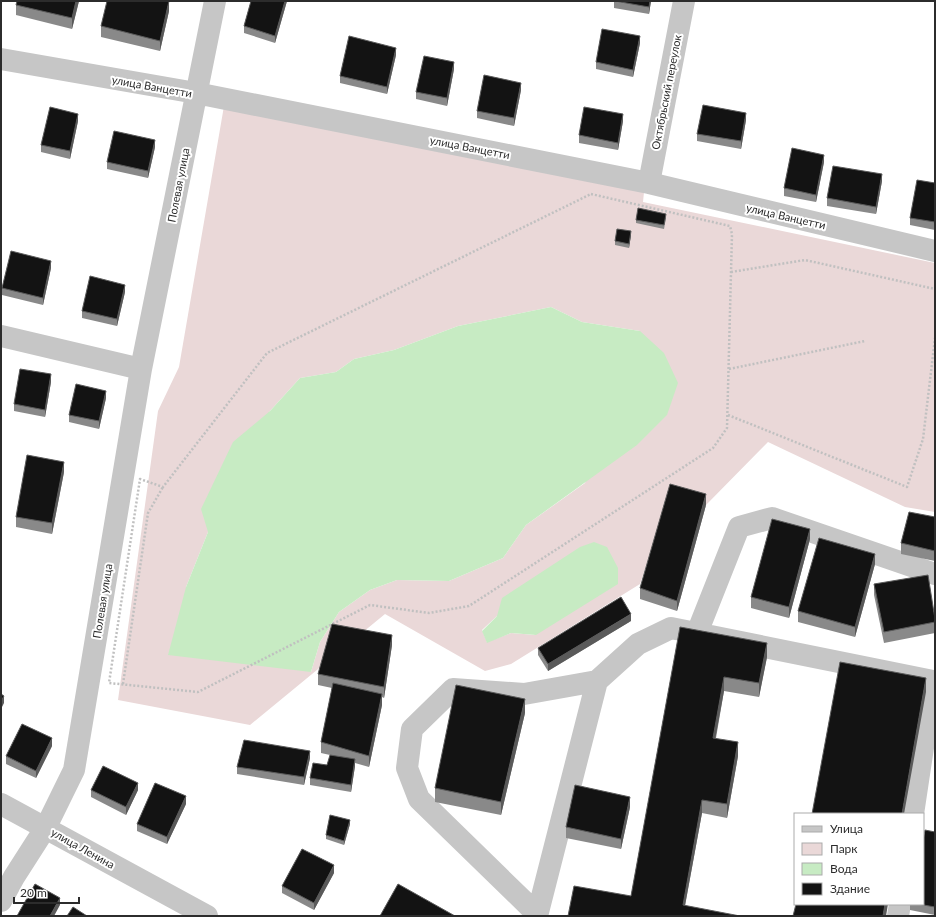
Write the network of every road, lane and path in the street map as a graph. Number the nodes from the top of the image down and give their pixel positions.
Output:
1 (215, 1) edge
2 (684, 1) edge
3 (1, 59) edge
4 (196, 93) junction
5 (648, 183) junction
6 (583, 192) dead end
7 (591, 194) junction
8 (935, 251) edge
9 (731, 272) junction
10 (935, 289) edge
11 (1, 336) edge
12 (935, 338) edge
13 (865, 341) dead end
14 (141, 369) junction
15 (729, 369) junction
16 (728, 414) junction
17 (141, 472) dead end
18 (140, 479) junction
19 (163, 487) junction
20 (935, 574) edge
21 (697, 633) junction
22 (934, 679) edge
23 (597, 681) junction
24 (123, 684) junction
25 (1, 804) edge
26 (913, 813) edge
27 (46, 827) junction
28 (1, 901) edge
29 (900, 905) edge
30 (537, 915) edge
31 (206, 916) edge
32 (898, 916) edge

1 - 4 street, Полевая улица
2 - 5 street, Октябрьский переулок
3 - 4 street, улица Ванцетти
4 - 5 street, улица Ванцетти
4 - 14 street, Полевая улица
5 - 8 street, улица Ванцетти
6 - 7 path
7 - 9 path
7 - 19 path
9 - 10 path
9 - 15 path
11 - 14 street
12 - 16 path
13 - 15 path
14 - 27 street, Полевая улица
15 - 16 path
16 - 24 path
17 - 18 path
18 - 19 path
18 - 24 path
19 - 24 path
20 - 21 street
21 - 22 street
21 - 23 street
22 - 26 street
23 - 30 street
23 - 30 street
25 - 27 street, улица Ленина
27 - 28 street, Полевая улица
27 - 31 street, улица Ленина
29 - 32 street

